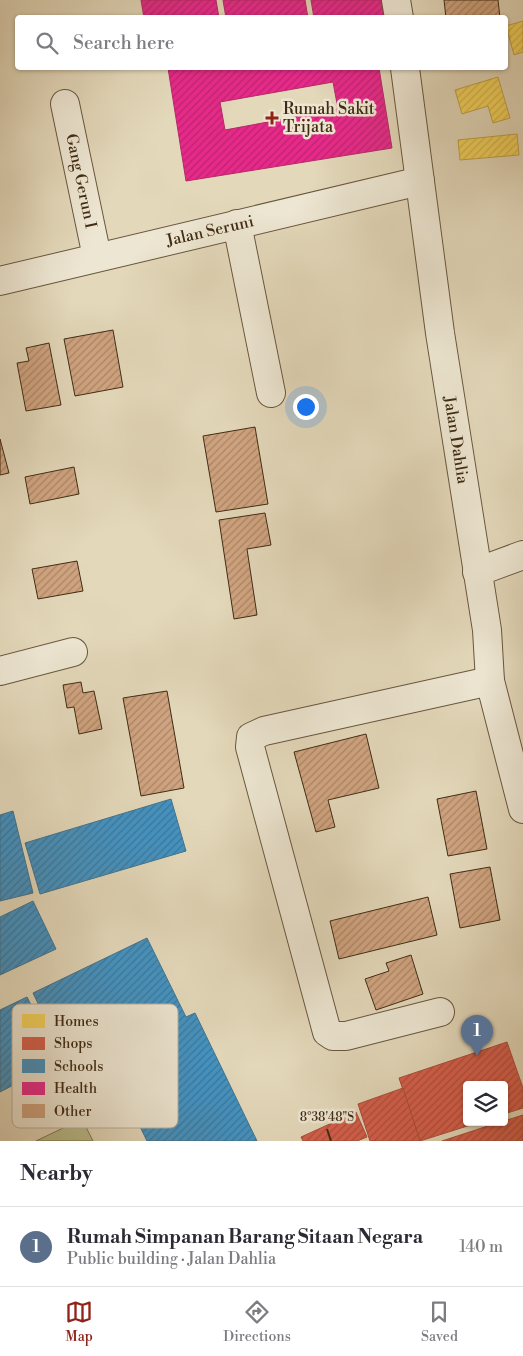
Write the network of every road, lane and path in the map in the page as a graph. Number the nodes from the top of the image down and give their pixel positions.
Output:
1 (396, 0) edge
2 (398, 15) edge
3 (405, 70) edge
4 (65, 104) dead end
5 (420, 181) junction
6 (237, 224) junction
7 (97, 257) junction
8 (0, 281) edge
9 (271, 393) dead end
10 (523, 555) edge
11 (477, 572) junction
12 (73, 652) dead end
13 (0, 671) edge
14 (490, 681) junction
15 (523, 809) edge
16 (440, 1012) dead end

1 - 2 street
3 - 5 street, Jalan Dahlia
4 - 7 street, Gang Gerun I
5 - 6 street, Jalan Seruni
5 - 11 street, Jalan Dahlia
6 - 7 street, Jalan Seruni
6 - 9 street
7 - 8 street, Jalan Seruni
10 - 11 street
11 - 14 street, Jalan Dahlia
12 - 13 street
14 - 15 street, Jalan Dahlia
14 - 16 street

